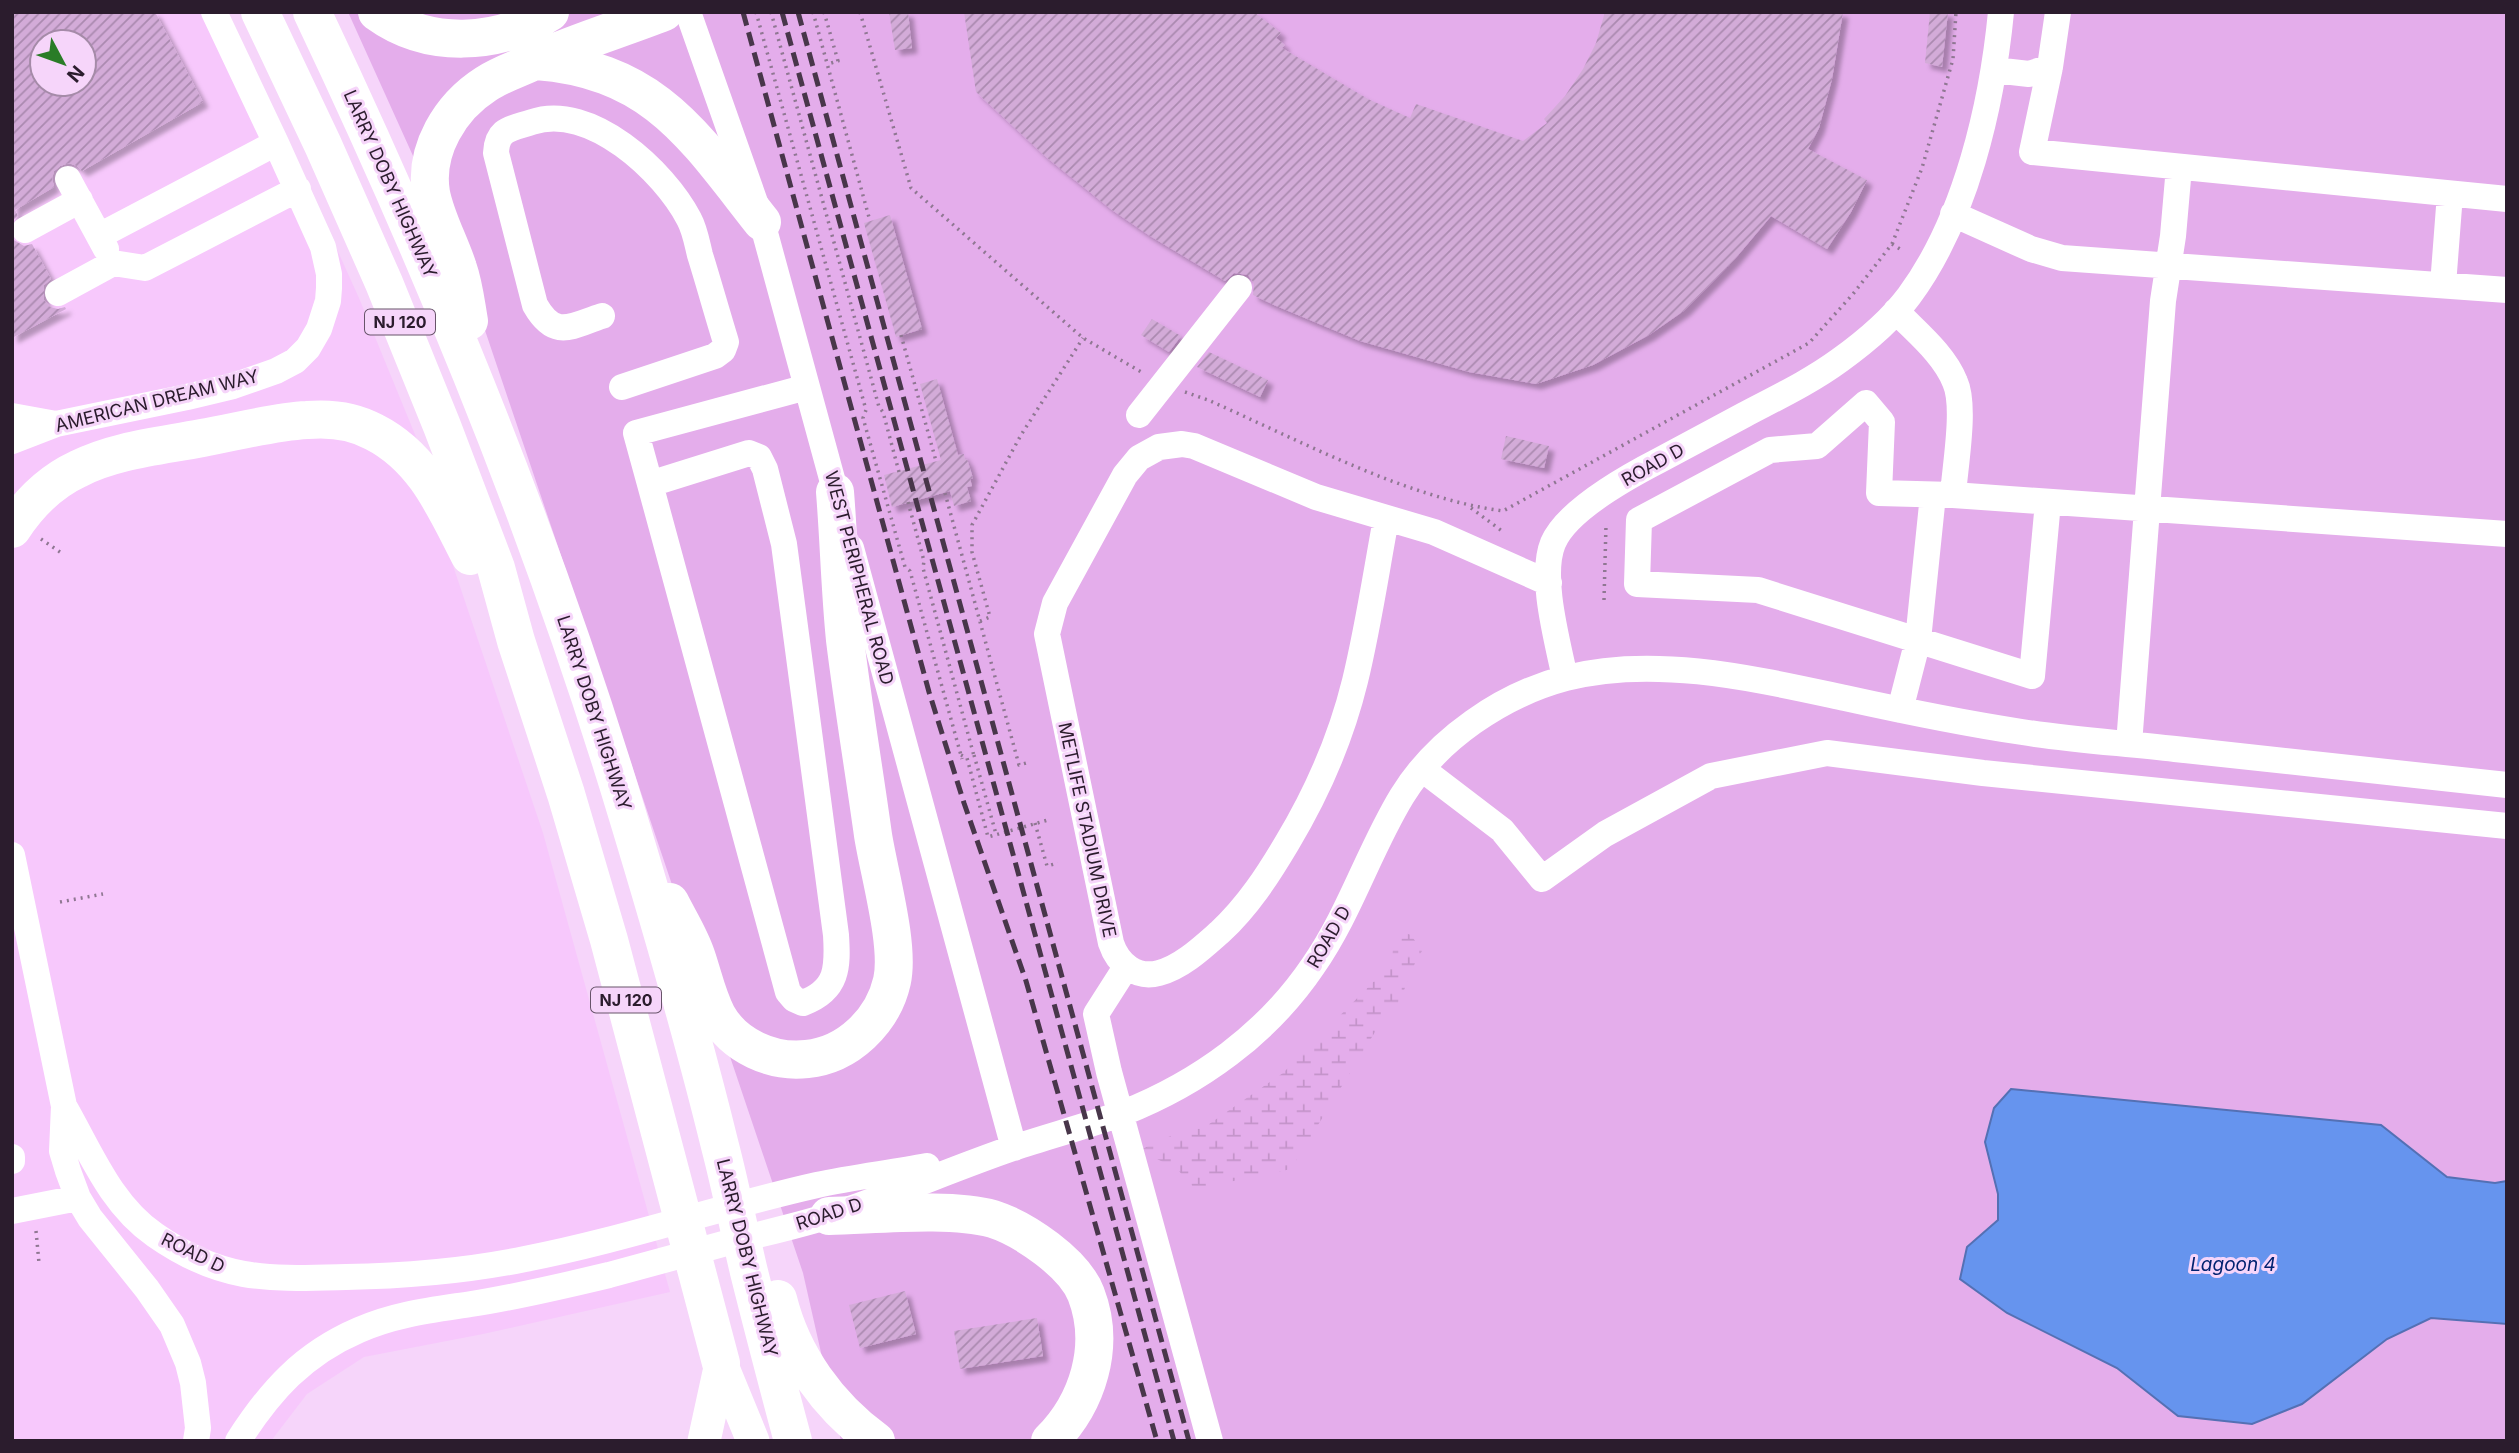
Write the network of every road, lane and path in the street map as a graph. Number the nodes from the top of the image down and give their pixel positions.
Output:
1 (214, 12) edge
2 (260, 12) edge
3 (312, 12) edge
4 (377, 12) edge
5 (587, 12) edge
6 (664, 12) edge
7 (688, 12) edge
8 (756, 12) edge
9 (771, 12) edge
10 (813, 12) edge
11 (824, 12) edge
12 (860, 12) edge
13 (1956, 12) edge
14 (2001, 12) edge
15 (2058, 12) edge
16 (539, 18) edge
17 (536, 61) junction
18 (827, 64) junction
19 (2050, 67) junction
20 (1994, 70) junction
21 (276, 142) junction
22 (2179, 167) junction
23 (298, 189) junction
24 (2450, 194) junction
25 (2507, 200) edge
26 (1952, 214) junction
27 (870, 221) dead end
28 (762, 222) junction
29 (25, 230) dead end
30 (99, 236) junction
31 (1892, 244) junction
32 (1900, 249) dead end
33 (113, 263) junction
34 (2169, 265) junction
35 (2443, 285) junction
36 (1239, 288) dead end
37 (2507, 290) edge
38 (58, 293) dead end
39 (1896, 311) junction
40 (602, 316) dead end
41 (901, 335) dead end
42 (1083, 338) junction
43 (1163, 384) junction
44 (622, 387) dead end
45 (807, 387) junction
46 (879, 407) junction
47 (866, 410) junction
48 (876, 414) dead end
49 (1139, 415) dead end
50 (12, 416) edge
51 (870, 416) dead end
52 (489, 419) junction
53 (56, 424) junction
54 (12, 442) edge
55 (936, 461) dead end
56 (899, 472) dead end
57 (650, 484) junction
58 (835, 492) junction
59 (945, 493) dead end
60 (1943, 495) junction
61 (908, 502) dead end
62 (2048, 502) junction
63 (1469, 507) junction
64 (2147, 508) junction
65 (1386, 519) junction
66 (1606, 525) dead end
67 (12, 529) edge
68 (1502, 531) dead end
69 (2507, 534) edge
70 (918, 563) dead end
71 (911, 565) dead end
72 (923, 568) junction
73 (910, 571) junction
74 (1549, 583) junction
75 (1604, 600) dead end
76 (980, 621) junction
77 (1918, 640) junction
78 (516, 641) junction
79 (1565, 678) junction
80 (1900, 710) junction
81 (2129, 744) junction
82 (1030, 762) dead end
83 (1422, 769) junction
84 (2507, 785) edge
85 (628, 817) junction
86 (1048, 820) dead end
87 (1035, 823) junction
88 (2507, 826) edge
89 (996, 835) junction
90 (12, 855) edge
91 (1058, 863) dead end
92 (103, 894) dead end
93 (60, 902) dead end
94 (1126, 967) junction
95 (64, 1106) junction
96 (1022, 1145) junction
97 (721, 1147) junction
98 (78, 1198) junction
99 (824, 1200) junction
100 (12, 1211) edge
101 (36, 1231) dead end
102 (39, 1263) dead end
103 (721, 1363) junction
104 (196, 1441) edge
105 (238, 1441) edge
106 (704, 1441) edge
107 (753, 1441) edge
108 (793, 1441) edge
109 (876, 1441) edge
110 (1050, 1441) edge
111 (1210, 1441) edge

1 - 21 street, AMERICAN DREAM WAY
2 - 78 highway, NJ 120
3 - 52 highway, LARRY DOBY HIGHWAY / NJ 120
4 - 16 highway
5 - 16 highway
6 - 17 highway
7 - 28 street, WEST PERIPHERAL ROAD
8 - 47 path
9 - 46 path
10 - 18 path
11 - 18 path
12 - 42 path
13 - 31 path
14 - 20 street, ROAD D
15 - 19 street
17 - 28 highway
17 - 52 highway
18 - 27 path
19 - 20 street
19 - 22 street
20 - 26 street, ROAD D
21 - 23 street, AMERICAN DREAM WAY
21 - 30 street
22 - 24 street
22 - 34 street
23 - 33 street
23 - 53 street, AMERICAN DREAM WAY
24 - 25 street
24 - 35 street
26 - 34 street
26 - 39 street, ROAD D
28 - 45 street, WEST PERIPHERAL ROAD
29 - 30 street
30 - 33 street
31 - 32 path
31 - 63 path
33 - 38 street
34 - 35 street
34 - 64 street
35 - 37 street
36 - 43 street
39 - 60 street
39 - 74 street, ROAD D
40 - 44 street
41 - 55 path
42 - 43 path
42 - 76 path
43 - 49 street
43 - 63 path
45 - 57 street
45 - 58 street, WEST PERIPHERAL ROAD
46 - 48 path
46 - 56 path
47 - 51 path
47 - 73 path
50 - 53 street
52 - 85 highway, LARRY DOBY HIGHWAY / NJ 120
53 - 54 street, AMERICAN DREAM WAY
57 - 57 street
58 - 85 highway
58 - 96 street, WEST PERIPHERAL ROAD
59 - 76 path
60 - 62 street
60 - 77 street
60 - 77 street
61 - 72 path
62 - 64 street
62 - 77 street
63 - 68 path
64 - 69 street
64 - 81 street
65 - 74 street, METLIFE STADIUM DRIVE
65 - 94 street
65 - 94 street, METLIFE STADIUM DRIVE
66 - 75 path
67 - 78 highway
70 - 72 path
71 - 73 path
72 - 89 path
73 - 89 path
74 - 79 street, ROAD D
76 - 82 path
77 - 80 street
78 - 103 highway, NJ 120
79 - 80 street
79 - 83 street, ROAD D
80 - 81 street
81 - 84 street
83 - 88 street
83 - 96 street, ROAD D
85 - 97 highway, LARRY DOBY HIGHWAY / NJ 120
86 - 87 path
87 - 89 path
87 - 91 path
90 - 95 street
92 - 93 path
94 - 111 street
95 - 98 street
95 - 99 street, ROAD D
96 - 99 street, ROAD D
97 - 108 highway, LARRY DOBY HIGHWAY / NJ 120
97 - 109 highway
98 - 100 street
98 - 104 street
99 - 105 street, ROAD D
99 - 110 highway
101 - 102 path
103 - 106 main road, NJ 120
103 - 107 main road

